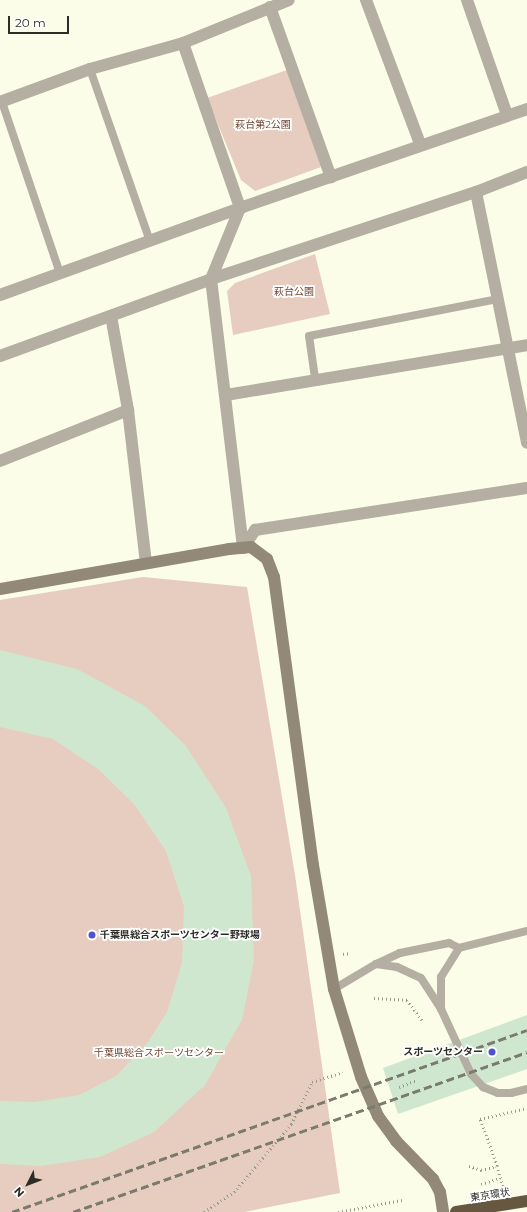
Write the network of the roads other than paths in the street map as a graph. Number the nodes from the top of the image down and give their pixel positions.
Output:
1 (290, 0) edge
2 (366, 0) edge
3 (467, 0) edge
4 (270, 8) junction
5 (183, 43) junction
6 (90, 69) junction
7 (1, 102) edge
8 (527, 109) edge
9 (507, 115) junction
10 (420, 144) junction
11 (527, 172) edge
12 (331, 177) junction
13 (476, 192) junction
14 (240, 208) junction
15 (150, 241) junction
16 (60, 273) junction
17 (211, 279) junction
18 (0, 295) edge
19 (498, 299) junction
20 (111, 316) junction
21 (527, 345) edge
22 (507, 349) junction
23 (0, 356) edge
24 (315, 378) junction
25 (226, 395) junction
26 (128, 410) junction
27 (527, 444) edge
28 (0, 461) edge
29 (527, 488) edge
30 (243, 548) junction
31 (146, 563) junction
32 (0, 589) edge
33 (527, 931) edge
34 (459, 948) junction
35 (376, 964) junction
36 (334, 989) junction
37 (441, 1009) junction
38 (527, 1089) edge
39 (527, 1201) edge
40 (443, 1212) edge
41 (456, 1212) edge

1 - 4 street
2 - 10 street
3 - 9 street
4 - 5 street
4 - 12 street
5 - 6 street
5 - 14 street
6 - 7 street
6 - 15 lane
7 - 16 lane
8 - 9 street
9 - 10 street
10 - 12 street
11 - 13 street
12 - 14 street
13 - 17 street
13 - 19 street
14 - 15 street
14 - 17 street
15 - 16 street
16 - 18 street
17 - 20 street
17 - 25 street
19 - 22 street
19 - 24 lane
20 - 23 street
20 - 26 street
21 - 22 street
22 - 24 street
22 - 27 street
24 - 25 street
25 - 30 street
26 - 28 street
26 - 31 street
29 - 30 street
30 - 31 street
30 - 36 street
31 - 32 street
33 - 34 lane
34 - 35 lane
34 - 37 lane
35 - 36 lane
35 - 37 lane
36 - 40 street
37 - 38 lane
39 - 41 highway, 東京環状

